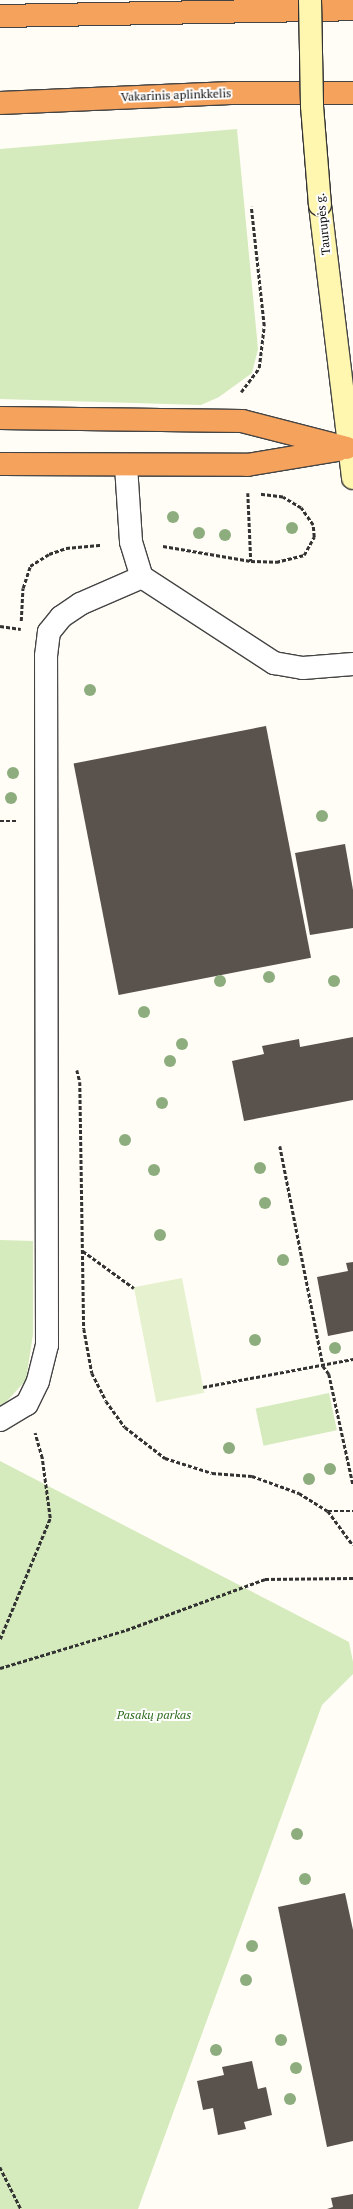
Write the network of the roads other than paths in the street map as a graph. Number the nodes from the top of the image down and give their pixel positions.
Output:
1 (310, 0) edge
2 (353, 9) edge
3 (0, 16) edge
4 (353, 93) edge
5 (0, 103) edge
6 (0, 418) edge
7 (350, 449) edge
8 (0, 464) edge
9 (126, 466) junction
10 (353, 478) edge
11 (142, 577) junction
12 (353, 664) edge
13 (0, 1420) edge

1 - 7 main road, Taurupės g., bridge
2 - 3 highway
4 - 5 highway, Vakarinis aplinkkelis
6 - 7 highway
7 - 9 highway
7 - 10 main road, Taurupės g.
8 - 9 highway
9 - 11 street
11 - 12 street
11 - 13 street

